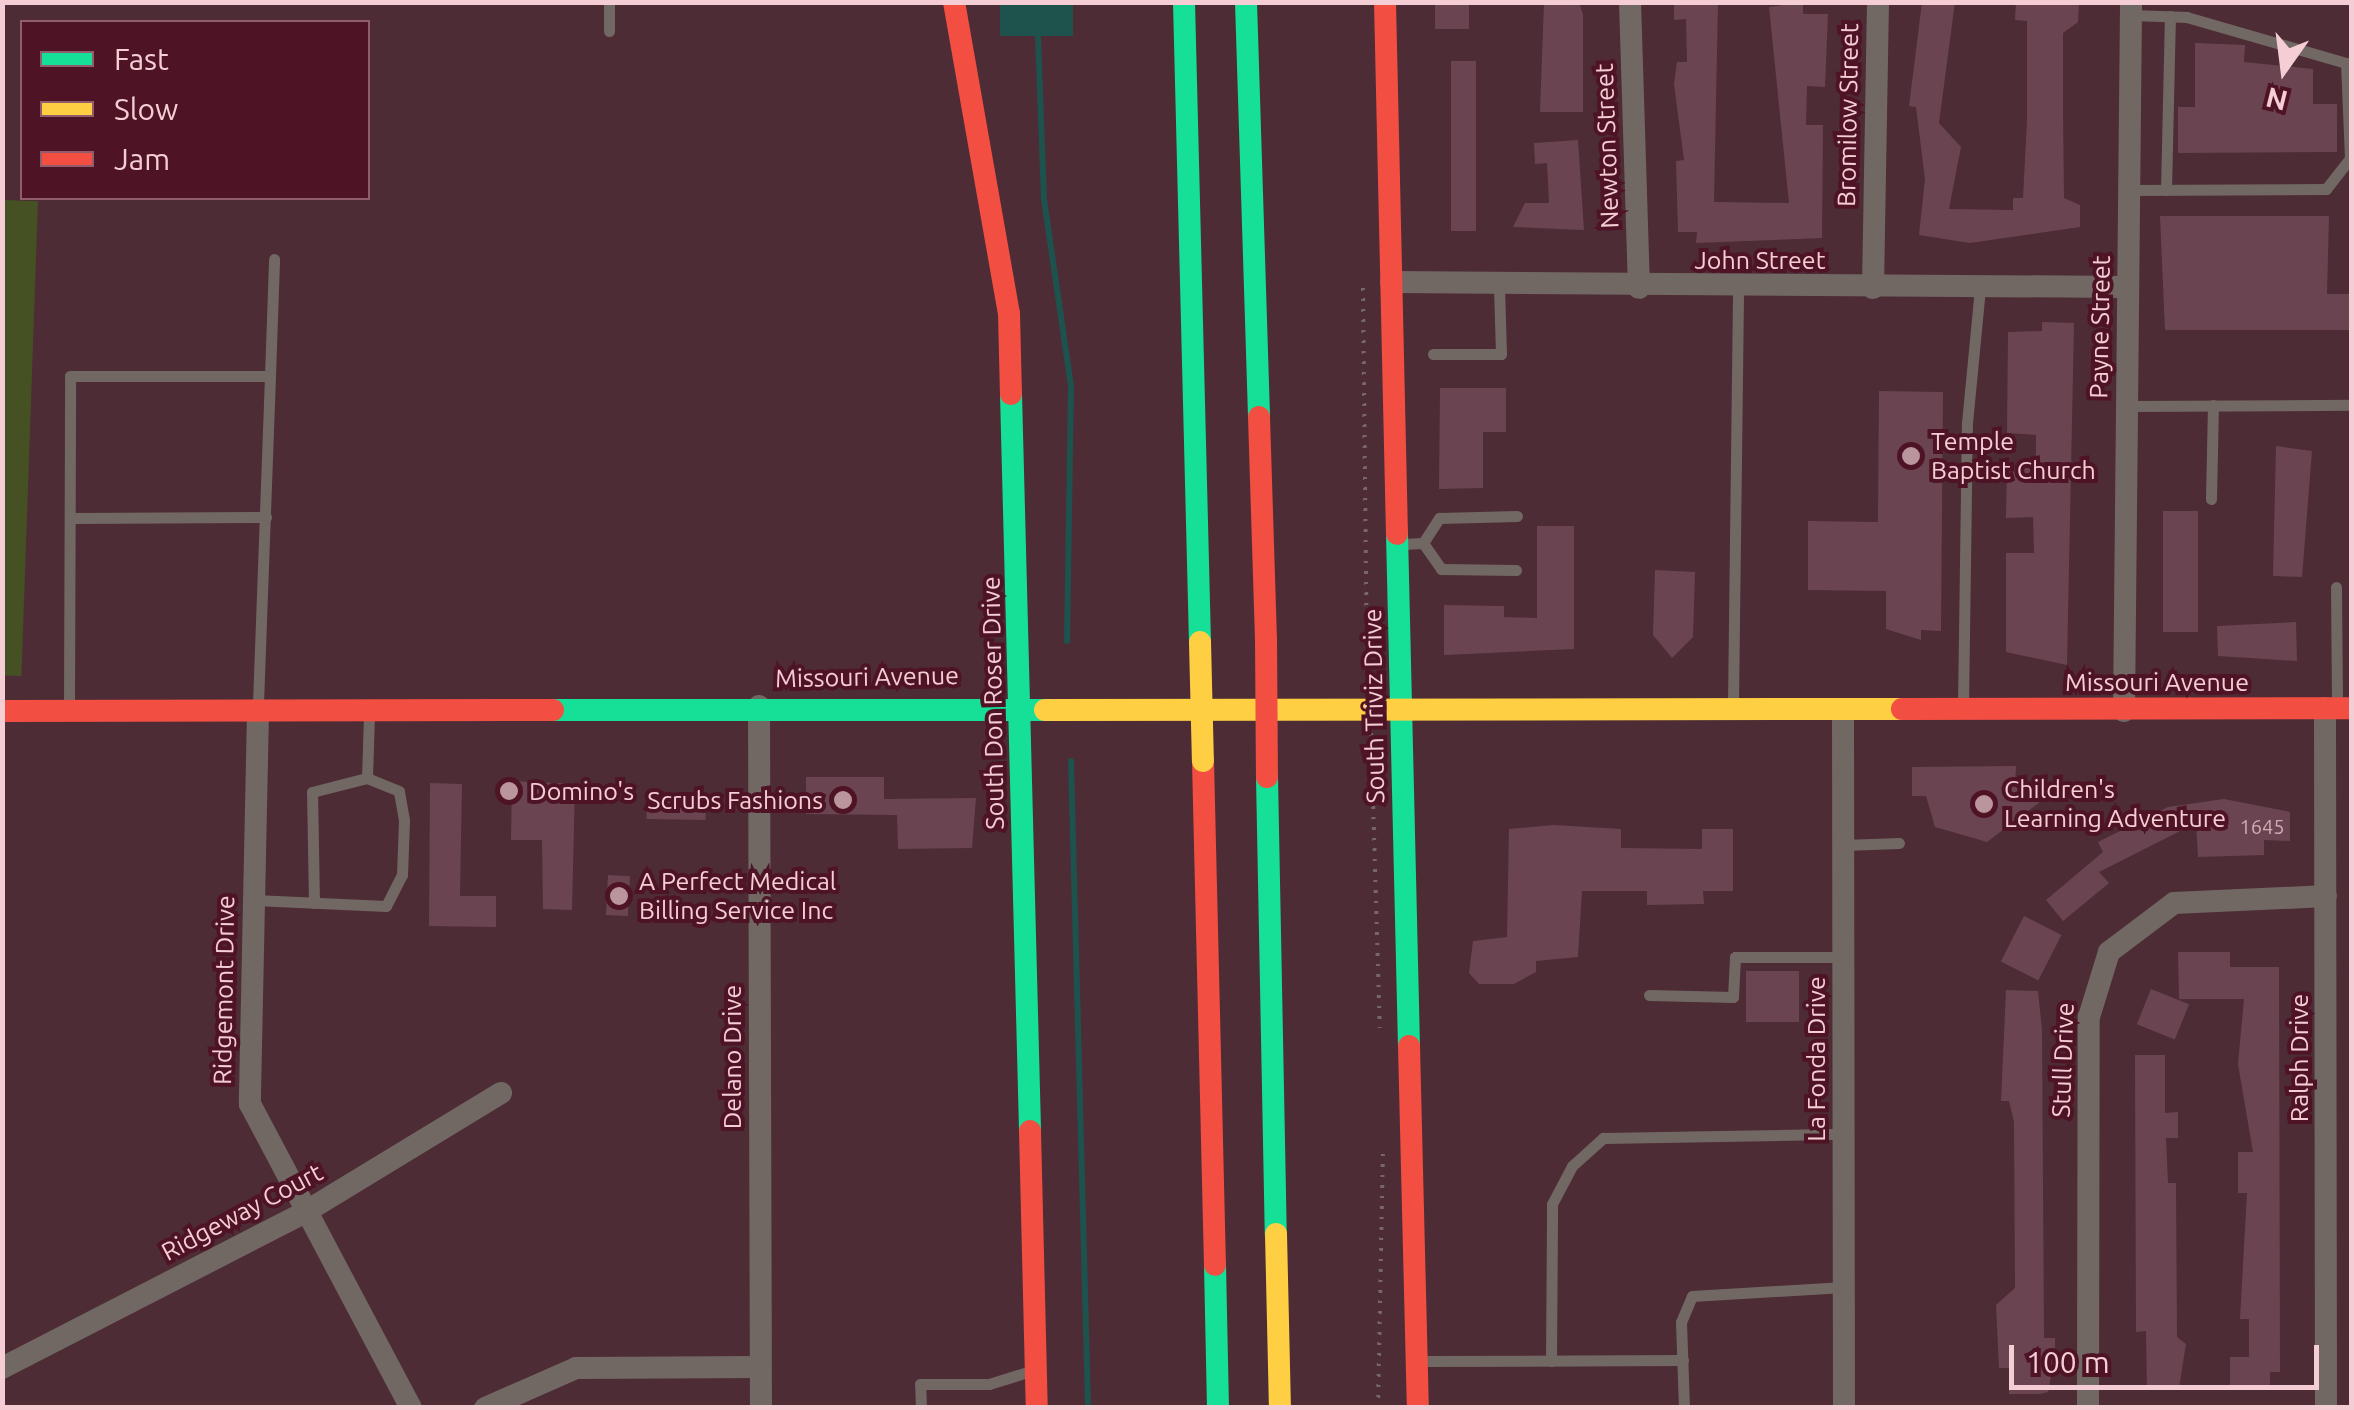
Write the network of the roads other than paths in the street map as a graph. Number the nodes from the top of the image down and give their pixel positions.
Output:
1 (608, 2) edge
2 (954, 2) edge
3 (1184, 2) edge
4 (1246, 2) edge
5 (1384, 2) edge
6 (1630, 2) edge
7 (1878, 2) edge
8 (2131, 8) edge
9 (2170, 16) junction
10 (608, 31) dead end
11 (2129, 190) junction
12 (2166, 190) junction
13 (274, 259) dead end
14 (1392, 282) junction
15 (1499, 285) junction
16 (2128, 287) junction
17 (1639, 288) junction
18 (1738, 288) junction
19 (1873, 288) junction
20 (1980, 288) junction
21 (1433, 354) dead end
22 (270, 376) junction
23 (2213, 405) junction
24 (2352, 405) edge
25 (2126, 406) junction
26 (2211, 499) dead end
27 (1517, 516) dead end
28 (266, 517) junction
29 (70, 518) junction
30 (1423, 543) junction
31 (1398, 544) junction
32 (1516, 570) dead end
33 (2336, 587) dead end
34 (1022, 703) junction
35 (759, 706) junction
36 (2338, 708) edge
37 (369, 709) junction
38 (1732, 709) junction
39 (1402, 710) junction
40 (1843, 710) junction
41 (1963, 710) junction
42 (2, 711) edge
43 (69, 711) junction
44 (2124, 711) junction
45 (258, 712) junction
46 (367, 778) junction
47 (402, 804) junction
48 (396, 825) dead end
49 (396, 839) dead end
50 (1899, 844) dead end
51 (1843, 846) junction
52 (402, 864) junction
53 (2326, 896) junction
54 (254, 900) junction
55 (314, 903) junction
56 (1843, 957) junction
57 (1649, 995) dead end
58 (501, 1093) dead end
59 (2326, 1122) junction
60 (2352, 1122) edge
61 (1844, 1134) junction
62 (302, 1214) junction
63 (1844, 1287) junction
64 (1550, 1360) junction
65 (1683, 1360) junction
66 (1417, 1362) junction
67 (760, 1366) junction
68 (2, 1368) edge
69 (1034, 1370) junction
70 (411, 1408) edge
71 (485, 1408) edge
72 (761, 1408) edge
73 (921, 1408) edge
74 (1037, 1408) edge
75 (1218, 1408) edge
76 (1280, 1408) edge
77 (1418, 1408) edge
78 (1684, 1408) edge
79 (1844, 1408) edge
80 (2088, 1408) edge
81 (2326, 1408) edge

1 - 10 lane
2 - 34 main road, South Don Roser Drive
3 - 75 main road, bridge
4 - 76 main road, bridge
5 - 14 main road, South Triviz Drive
6 - 17 street, Newton Street
7 - 19 street, Bromilow Street
8 - 9 lane
8 - 11 street, Payne Street
9 - 12 lane
9 - 12 lane
11 - 12 lane
11 - 16 street, Payne Street
13 - 22 lane
14 - 15 street, John Street
14 - 31 main road, South Triviz Drive
15 - 17 street, John Street
15 - 21 lane
16 - 20 street, John Street
16 - 25 street, Payne Street
17 - 18 street, John Street
18 - 19 street, John Street
18 - 38 lane
19 - 20 street, John Street
20 - 41 lane
22 - 28 lane
22 - 29 lane
23 - 24 lane
23 - 25 lane
23 - 26 lane
25 - 44 street, Payne Street
27 - 30 lane
28 - 29 lane
28 - 45 lane
29 - 43 lane
30 - 31 lane
30 - 32 lane
31 - 39 main road, South Triviz Drive
33 - 36 lane
34 - 35 main road, Missouri Avenue
34 - 39 main road, Missouri Avenue
34 - 69 main road, South Don Roser Drive
35 - 37 main road, Missouri Avenue
35 - 67 street, Delano Drive
36 - 44 main road, Missouri Avenue
36 - 53 street, Ralph Drive
37 - 45 main road, Missouri Avenue
37 - 46 lane
38 - 39 main road, Missouri Avenue
38 - 40 main road, Missouri Avenue
39 - 66 main road, South Triviz Drive
40 - 41 main road, Missouri Avenue
40 - 51 street, La Fonda Drive
41 - 44 main road, Missouri Avenue
42 - 43 main road, Missouri Avenue
43 - 45 main road, Missouri Avenue
45 - 54 street, Ridgemont Drive
46 - 47 lane
46 - 55 lane
47 - 48 lane
47 - 52 lane
49 - 52 lane
50 - 51 lane
51 - 56 street, La Fonda Drive
52 - 55 lane
53 - 59 street, Ralph Drive
53 - 80 street, Stull Drive
54 - 55 lane
54 - 62 street, Ridgemont Drive
56 - 57 lane
56 - 61 street, La Fonda Drive
58 - 62 street, Ridgeway Court
59 - 60 street
59 - 81 street, Ralph Drive
61 - 63 street, La Fonda Drive
61 - 64 lane
62 - 68 street, Ridgeway Court
62 - 70 street, Ridgemont Drive
63 - 65 lane
63 - 79 street, La Fonda Drive
64 - 65 lane
64 - 66 lane
65 - 78 lane
66 - 77 main road, South Triviz Drive
67 - 71 street
67 - 72 street, Delano Drive
69 - 73 lane
69 - 74 main road, South Don Roser Drive

